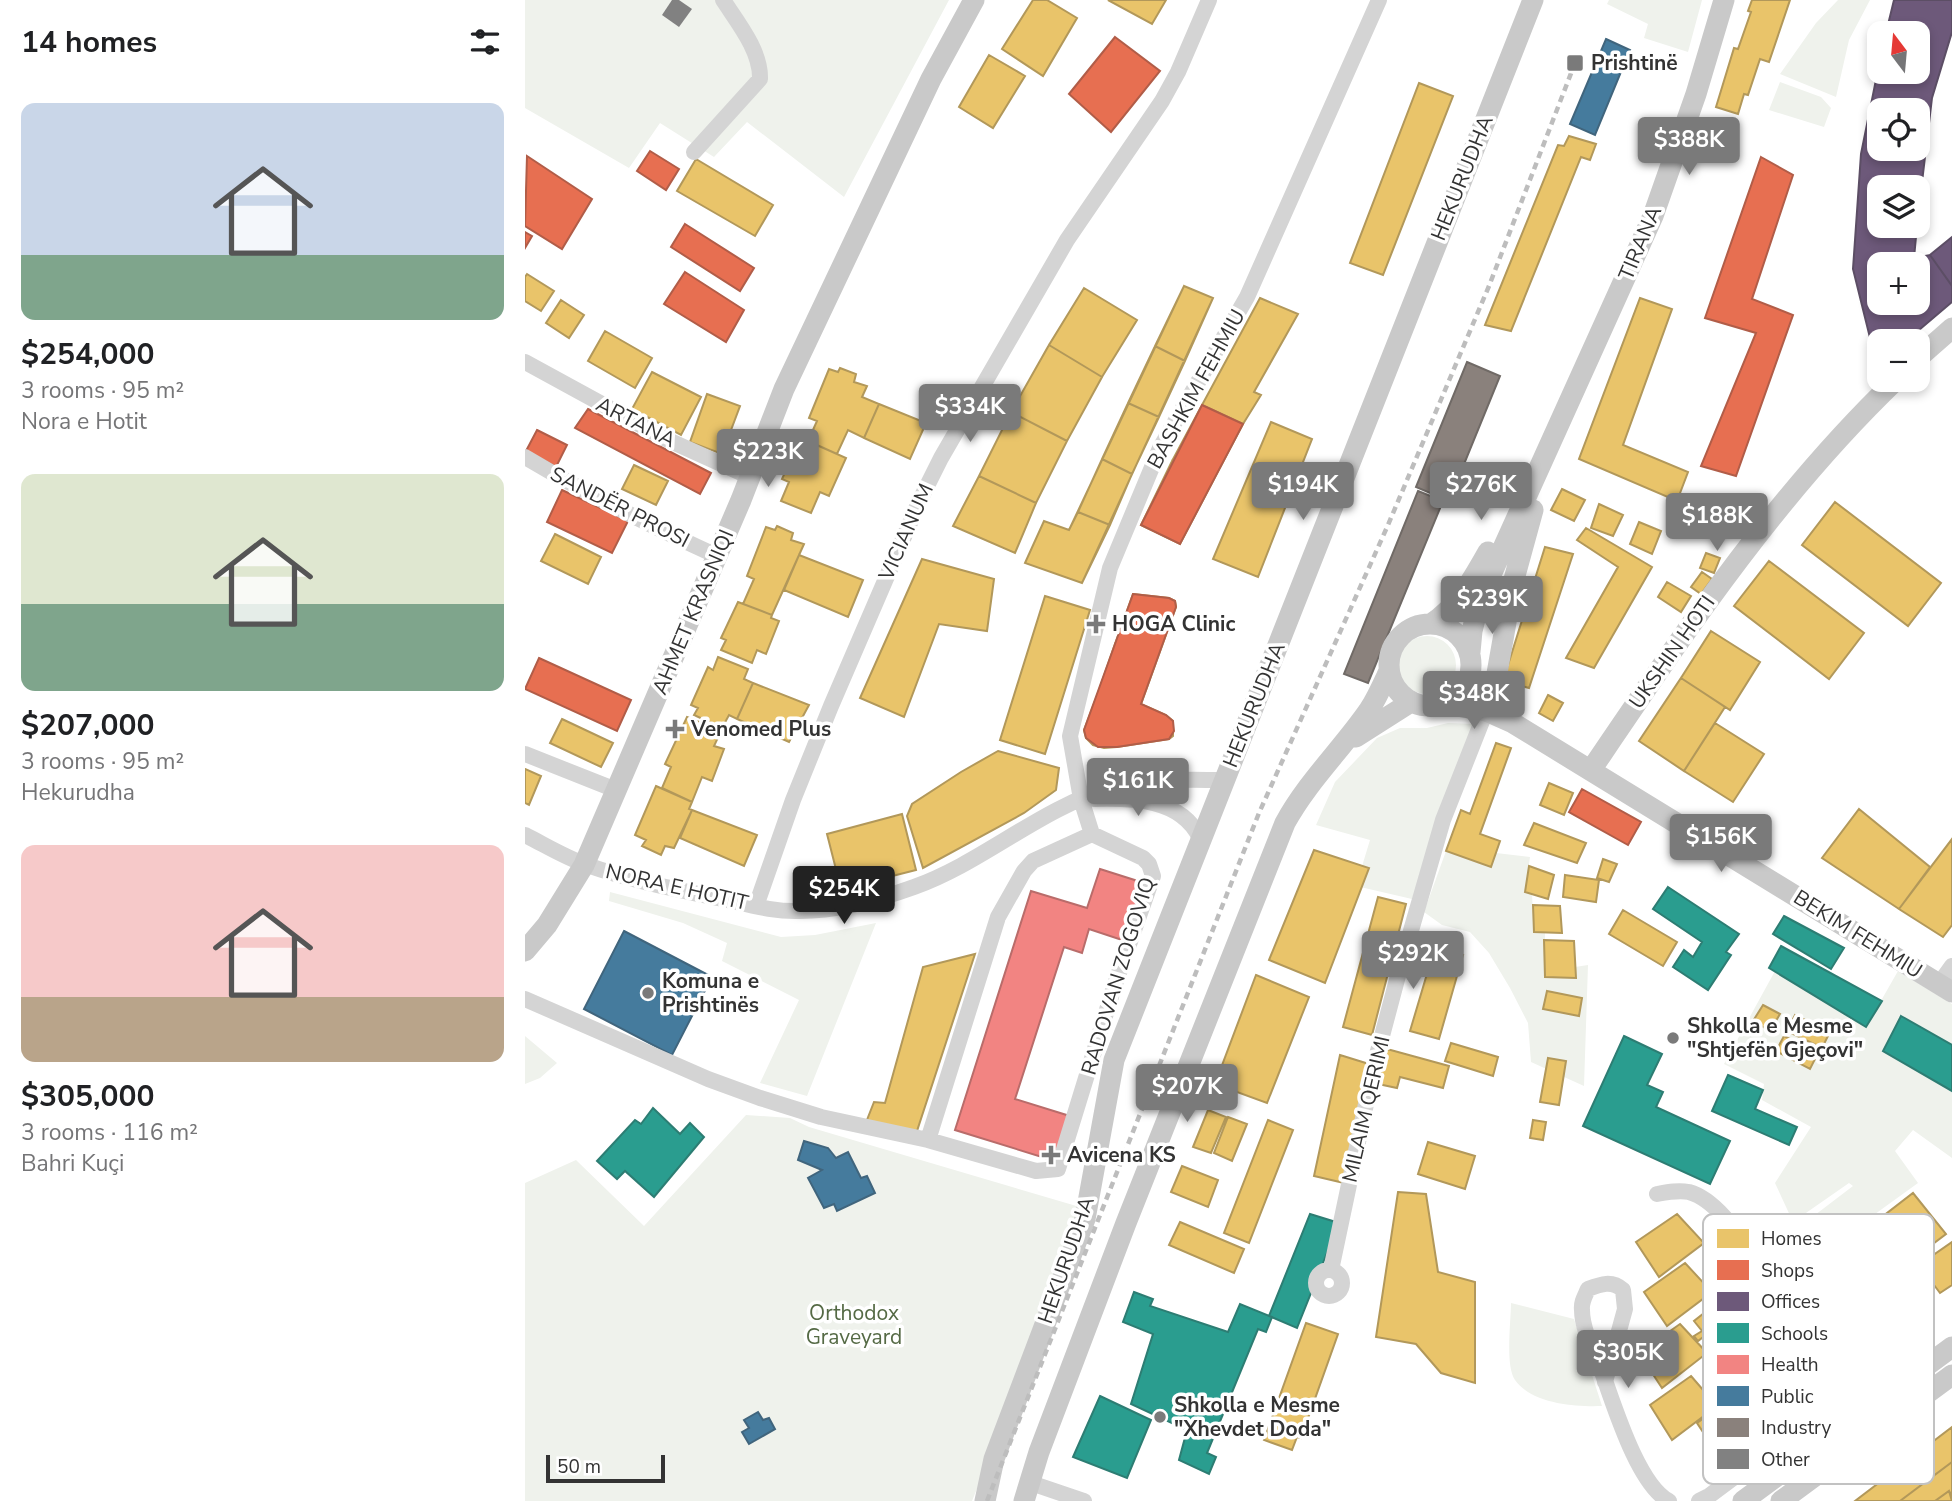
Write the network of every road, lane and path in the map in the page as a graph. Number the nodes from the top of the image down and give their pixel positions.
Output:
1 (723, 0) edge
2 (974, 0) edge
3 (1209, 0) edge
4 (1379, 0) edge
5 (1533, 0) edge
6 (1724, 0) edge
7 (694, 152) dead end
8 (1952, 328) edge
9 (1930, 347) edge
10 (525, 362) edge
11 (1884, 392) edge
12 (1552, 440) junction
13 (525, 457) edge
14 (750, 477) junction
15 (717, 556) junction
16 (1431, 624) junction
17 (1471, 659) junction
18 (1389, 671) junction
19 (1412, 702) junction
20 (1445, 704) junction
21 (1486, 711) junction
22 (1513, 723) junction
23 (525, 754) edge
24 (1333, 756) junction
25 (1591, 770) junction
26 (1224, 780) junction
27 (616, 790) junction
28 (1081, 799) junction
29 (1092, 834) junction
30 (525, 835) edge
31 (1200, 838) junction
32 (585, 864) junction
33 (756, 906) junction
34 (525, 951) edge
35 (1952, 966) edge
36 (1946, 988) edge
37 (525, 999) edge
38 (928, 1140) junction
39 (1657, 1194) dead end
40 (1721, 1214) edge
41 (1331, 1270) dead end
42 (1952, 1347) edge
43 (1934, 1360) edge
44 (1952, 1375) edge
45 (1605, 1382) junction
46 (1934, 1388) edge
47 (1725, 1484) edge
48 (1767, 1484) edge
49 (1804, 1484) edge
50 (1026, 1491) edge
51 (985, 1501) edge
52 (1084, 1501) edge
53 (1669, 1501) edge
54 (1699, 1501) edge
55 (1743, 1501) edge
56 (1781, 1501) edge

1 - 7 street
2 - 14 main road, AHMET KRASNIQI
3 - 33 street, VICIANUM
4 - 28 street, BASHKIM FEHMIU
5 - 26 main road, HEKURUDHA
6 - 12 main road, TIRANA
8 - 9 main road
10 - 14 street, ARTANA
11 - 25 main road, UKSHIN HOTI
12 - 16 main road, TIRANA
12 - 17 main road, TIRANA
12 - 22 main road
13 - 15 street, SANDËR PROSI
14 - 15 main road, AHMET KRASNIQI
15 - 27 main road, AHMET KRASNIQI
16 - 17 main road
16 - 18 main road, HEKURUDHA
17 - 20 main road
17 - 22 main road, BEKIM FEHMIU
18 - 19 main road
18 - 24 main road, HEKURUDHA
19 - 20 main road
19 - 24 main road, HEKURUDHA
20 - 21 main road, BEKIM FEHMIU
21 - 22 main road, BEKIM FEHMIU
21 - 41 street, MILAIM QERIMI
22 - 25 main road, BEKIM FEHMIU
23 - 27 street
24 - 50 main road, HEKURUDHA
25 - 36 main road, BEKIM FEHMIU
26 - 28 street, NORA E HOTIT
26 - 31 main road, HEKURUDHA
27 - 32 main road, AHMET KRASNIQI
28 - 29 street, BASHKIM FEHMIU
28 - 31 street, NORA E HOTIT
28 - 33 street, NORA E HOTIT
29 - 38 street
29 - 38 street, RADOVAN ZOGOVIQ
30 - 32 street, NORA E HOTIT
31 - 51 main road, HEKURUDHA
32 - 33 street, NORA E HOTIT
32 - 34 main road, AHMET KRASNIQI
35 - 36 street
37 - 38 street, RADOVAN ZOGOVIQ
39 - 40 street
42 - 43 main road
44 - 46 main road
45 - 45 street
45 - 53 street
47 - 54 street
48 - 55 main road
49 - 56 main road
50 - 52 street

